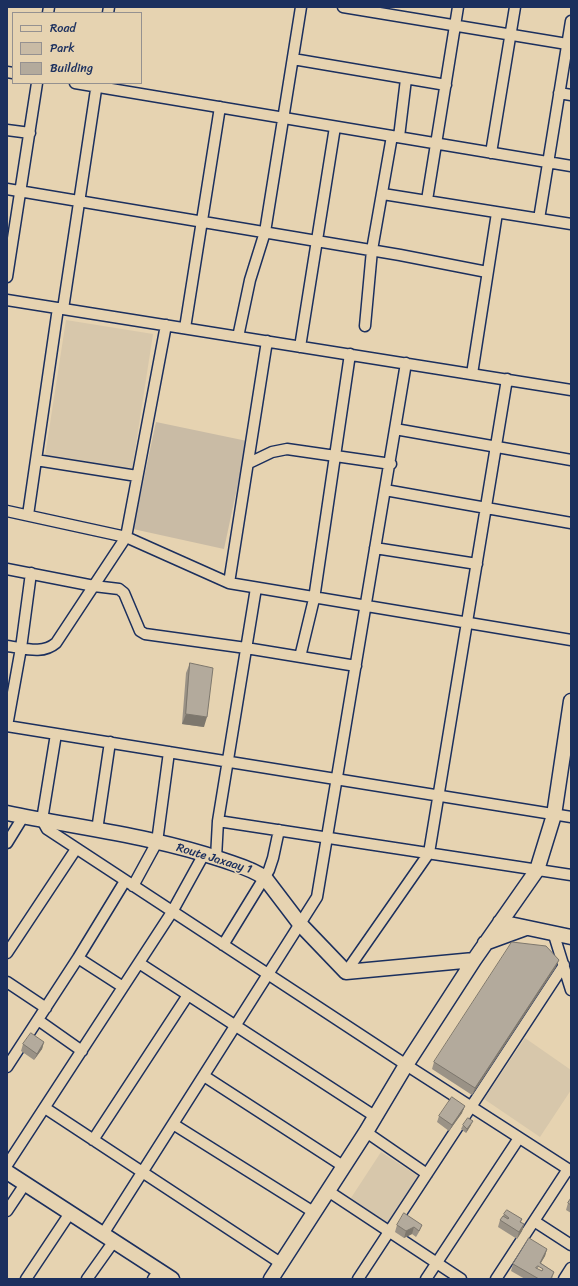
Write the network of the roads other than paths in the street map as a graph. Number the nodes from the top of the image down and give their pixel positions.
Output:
1 (302, 7) edge
2 (343, 7) edge
3 (458, 7) edge
4 (515, 7) edge
5 (571, 21) edge
6 (456, 25) junction
7 (510, 34) junction
8 (568, 48) edge
9 (293, 60) junction
10 (406, 79) junction
11 (37, 84) edge
12 (86, 84) edge
13 (97, 85) edge
14 (446, 85) junction
15 (559, 93) junction
16 (571, 95) edge
17 (220, 107) junction
18 (283, 118) junction
19 (335, 127) junction
20 (7, 130) edge
21 (30, 133) junction
22 (395, 137) junction
23 (436, 144) junction
24 (491, 153) junction
25 (548, 162) junction
26 (571, 166) edge
27 (7, 189) edge
28 (20, 191) junction
29 (383, 194) junction
30 (427, 200) junction
31 (79, 201) junction
32 (497, 213) junction
33 (539, 219) junction
34 (202, 222) junction
35 (571, 224) edge
36 (265, 232) junction
37 (317, 241) junction
38 (372, 250) junction
39 (487, 272) junction
40 (7, 277) edge
41 (7, 300) edge
42 (60, 308) junction
43 (166, 325) junction
44 (365, 326) dead end
45 (185, 328) junction
46 (238, 337) junction
47 (267, 341) junction
48 (300, 346) junction
49 (350, 354) junction
50 (406, 363) junction
51 (472, 374) junction
52 (507, 379) junction
53 (571, 390) edge
54 (395, 430) junction
55 (496, 447) junction
56 (334, 457) junction
57 (36, 460) junction
58 (571, 460) edge
59 (249, 463) junction
60 (391, 464) junction
61 (137, 476) junction
62 (385, 490) junction
63 (486, 508) junction
64 (7, 511) edge
65 (28, 514) junction
66 (571, 523) edge
67 (126, 537) junction
68 (375, 548) junction
69 (477, 564) junction
70 (7, 569) edge
71 (31, 573) junction
72 (229, 583) junction
73 (94, 586) junction
74 (256, 588) junction
75 (314, 599) junction
76 (365, 607) junction
77 (467, 623) junction
78 (571, 640) edge
79 (7, 646) edge
80 (21, 648) junction
81 (246, 648) junction
82 (300, 657) junction
83 (356, 666) junction
84 (571, 701) edge
85 (7, 726) edge
86 (56, 734) junction
87 (110, 742) junction
88 (169, 752) junction
89 (227, 761) junction
90 (566, 761) edge
91 (337, 779) junction
92 (439, 796) junction
93 (7, 813) edge
94 (554, 815) junction
95 (23, 817) junction
96 (571, 817) edge
97 (42, 820) junction
98 (218, 821) junction
99 (97, 830) junction
100 (279, 830) junction
101 (327, 837) junction
102 (157, 842) junction
103 (7, 843) edge
104 (76, 849) junction
105 (429, 853) junction
106 (210, 856) junction
107 (537, 870) junction
108 (571, 875) edge
109 (265, 878) junction
110 (129, 884) junction
111 (172, 912) junction
112 (500, 922) junction
113 (300, 924) junction
114 (526, 928) junction
115 (554, 935) junction
116 (571, 937) edge
117 (485, 943) junction
118 (223, 945) junction
119 (7, 953) edge
120 (78, 958) junction
121 (474, 960) junction
122 (139, 963) junction
123 (564, 965) junction
124 (346, 972) junction
125 (268, 974) junction
126 (7, 982) edge
127 (123, 987) junction
128 (571, 990) edge
129 (188, 995) junction
130 (46, 1008) junction
131 (38, 1020) junction
132 (235, 1026) junction
133 (82, 1051) junction
134 (406, 1065) junction
135 (7, 1067) edge
136 (204, 1076) junction
137 (471, 1107) junction
138 (45, 1108) junction
139 (376, 1117) junction
140 (173, 1124) junction
141 (366, 1132) junction
142 (519, 1138) junction
143 (93, 1140) junction
144 (7, 1165) edge
145 (343, 1166) junction
146 (570, 1170) edge
147 (7, 1172) edge
148 (142, 1173) junction
149 (427, 1174) junction
150 (25, 1184) junction
151 (328, 1191) junction
152 (7, 1211) edge
153 (70, 1213) junction
154 (315, 1213) junction
155 (534, 1221) junction
156 (390, 1231) junction
157 (109, 1238) junction
158 (571, 1245) edge
159 (437, 1263) junction
160 (282, 1264) junction
161 (571, 1268) edge
162 (156, 1275) edge
163 (26, 1279) edge
164 (87, 1279) edge
165 (172, 1279) edge
166 (272, 1279) edge
167 (358, 1279) edge
168 (426, 1279) edge
169 (462, 1279) edge
170 (496, 1279) edge
171 (564, 1279) edge

1 - 9 street
2 - 6 street
3 - 6 street
4 - 7 street
5 - 8 street
6 - 7 street
6 - 14 street
7 - 8 street
7 - 24 street
8 - 15 street
9 - 10 street
9 - 18 street
10 - 14 street
10 - 22 street
11 - 21 street
12 - 13 street
13 - 17 street
13 - 31 street
14 - 23 street
15 - 16 street
15 - 25 street
17 - 18 street
17 - 34 street
18 - 19 street
18 - 36 street
19 - 22 street
19 - 37 street
20 - 21 street
21 - 28 street
22 - 23 street
22 - 29 street
23 - 24 street
23 - 30 street
24 - 25 street
25 - 26 street
25 - 33 street
27 - 28 street
28 - 31 street
28 - 40 street
29 - 30 street
29 - 38 street
30 - 32 street
31 - 34 street
31 - 42 street
32 - 33 street
32 - 39 street
33 - 35 street
34 - 36 street
34 - 45 street
36 - 37 street
36 - 46 street
37 - 38 street
37 - 48 street
38 - 39 street
38 - 44 street
39 - 51 street
41 - 42 street
42 - 43 street
42 - 57 street
43 - 45 street
43 - 61 street
45 - 46 street
46 - 47 street
47 - 48 street
47 - 59 street
48 - 49 street
49 - 50 street
49 - 56 street
50 - 51 street
50 - 54 street
51 - 52 street
52 - 53 street
52 - 55 street
54 - 55 street
54 - 60 street
55 - 58 street
55 - 63 street
56 - 59 street
56 - 60 street
56 - 75 street
57 - 61 street
57 - 65 street
59 - 72 street
60 - 62 street
61 - 67 street
62 - 63 street
62 - 68 street
63 - 66 street
63 - 69 street
64 - 65 street
65 - 67 street
67 - 72 street
67 - 73 street
68 - 69 street
68 - 76 street
69 - 77 street
70 - 71 street
71 - 73 street
71 - 80 street
72 - 74 street
73 - 80 street
73 - 81 street
74 - 75 street
74 - 81 street
75 - 76 street
75 - 82 street
76 - 77 street
76 - 83 street
77 - 78 street
77 - 92 street
79 - 80 street
80 - 85 street
81 - 82 street
81 - 89 street
82 - 83 street
83 - 91 street
84 - 90 street
85 - 86 street
86 - 87 street
86 - 97 street
87 - 88 street
87 - 99 street
88 - 89 street
88 - 102 street
89 - 91 street
89 - 98 street
90 - 94 street
91 - 92 street
91 - 101 street
92 - 94 street
92 - 105 street
93 - 95 street, Route Jaxaay 1
94 - 96 street
94 - 107 street
95 - 97 street, Route Jaxaay 1
95 - 103 street
97 - 99 street, Route Jaxaay 1
97 - 104 street
98 - 100 street
98 - 106 street
99 - 102 street, Route Jaxaay 1
100 - 101 street
100 - 109 street
101 - 105 street
101 - 113 street
102 - 106 street, Route Jaxaay 1
102 - 110 street
104 - 110 street
104 - 119 street
105 - 107 street
105 - 124 street
106 - 109 street, Route Jaxaay 1
106 - 111 street
107 - 108 street
107 - 112 street
109 - 113 street, Route Jaxaay 1
109 - 118 street
110 - 111 street
110 - 120 street
111 - 118 street
111 - 122 street
112 - 114 street
112 - 117 street
113 - 124 street, Route Jaxaay 1
113 - 125 street
114 - 115 street
114 - 117 street
115 - 116 street
115 - 123 street
117 - 121 street
118 - 125 street
120 - 127 street
120 - 130 street
121 - 124 street
121 - 134 street
122 - 127 street
122 - 129 street
123 - 128 street
123 - 137 street
125 - 132 street
125 - 134 street
126 - 130 street
127 - 133 street
129 - 132 street
129 - 143 street
130 - 131 street
131 - 133 street
131 - 135 street
132 - 136 street
132 - 139 street
133 - 138 street
134 - 137 street
134 - 139 street
136 - 140 street
136 - 145 street
137 - 142 street
137 - 149 street
138 - 143 street
138 - 144 street
139 - 141 street
140 - 148 street
140 - 154 street
141 - 145 street
141 - 149 street
142 - 146 street
142 - 159 street
143 - 148 street
145 - 151 street
146 - 155 street
147 - 150 street
148 - 157 street
148 - 160 street
149 - 156 street
150 - 152 street
150 - 153 street
151 - 154 street
151 - 156 street
153 - 157 street
153 - 163 street
154 - 160 street
155 - 158 street
155 - 170 street
156 - 159 street
156 - 167 street
157 - 162 street
157 - 164 street
159 - 168 street
159 - 169 street
160 - 166 street
161 - 171 street
162 - 165 street

